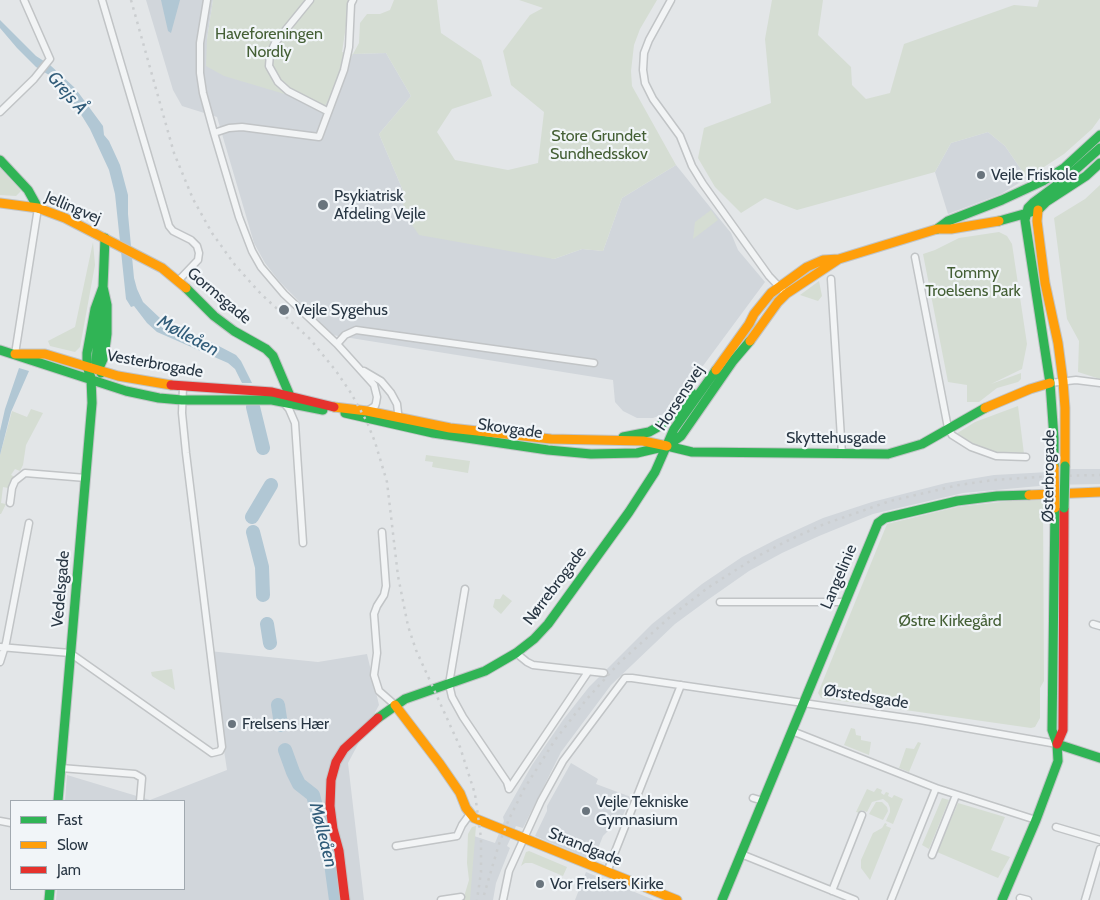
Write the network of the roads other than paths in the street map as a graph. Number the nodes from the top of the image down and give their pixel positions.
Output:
1 (24, 0) edge
2 (102, 0) edge
3 (207, 0) edge
4 (310, 0) edge
5 (353, 0) edge
6 (671, 0) edge
7 (327, 111) junction
8 (0, 112) edge
9 (214, 133) junction
10 (1100, 135) edge
11 (1100, 148) edge
12 (0, 160) edge
13 (1100, 163) edge
14 (0, 203) edge
15 (38, 208) junction
16 (1038, 210) junction
17 (1026, 214) junction
18 (937, 229) junction
19 (105, 238) junction
20 (915, 257) dead end
21 (839, 259) junction
22 (831, 279) dead end
23 (178, 281) junction
24 (779, 286) junction
25 (102, 287) junction
26 (786, 294) junction
27 (754, 314) junction
28 (337, 344) junction
29 (0, 350) edge
30 (15, 354) junction
31 (594, 363) dead end
32 (87, 366) junction
33 (98, 369) junction
34 (361, 370) junction
35 (91, 378) junction
36 (1063, 381) junction
37 (1050, 383) junction
38 (1100, 383) edge
39 (112, 386) junction
40 (183, 387) junction
41 (290, 396) junction
42 (182, 400) junction
43 (282, 402) junction
44 (306, 407) junction
45 (367, 411) junction
46 (399, 421) junction
47 (295, 423) junction
48 (948, 428) junction
49 (598, 440) junction
50 (667, 446) junction
51 (842, 454) junction
52 (1026, 457) dead end
53 (86, 478) junction
54 (1100, 492) edge
55 (10, 503) dead end
56 (1059, 508) junction
57 (29, 523) dead end
58 (382, 532) dead end
59 (303, 543) dead end
60 (465, 589) dead end
61 (720, 602) dead end
62 (845, 602) junction
63 (2, 647) edge
64 (70, 653) junction
65 (516, 653) junction
66 (0, 662) edge
67 (588, 672) junction
68 (604, 673) dead end
69 (449, 684) junction
70 (680, 685) junction
71 (804, 702) junction
72 (394, 705) junction
73 (792, 730) junction
74 (1057, 744) junction
75 (1100, 758) edge
76 (61, 768) junction
77 (936, 788) junction
78 (956, 794) junction
79 (753, 798) dead end
80 (58, 800) edge
81 (140, 800) edge
82 (763, 801) junction
83 (470, 814) junction
84 (862, 815) dead end
85 (1036, 820) junction
86 (1056, 827) dead end
87 (523, 838) junction
88 (1100, 840) edge
89 (396, 846) dead end
90 (1100, 849) edge
91 (741, 854) junction
92 (932, 855) dead end
93 (607, 872) junction
94 (832, 891) junction
95 (461, 897) dead end
96 (1020, 898) dead end
97 (345, 900) edge
98 (441, 900) edge
99 (503, 900) edge
100 (676, 900) edge
101 (722, 900) edge
102 (855, 900) edge
103 (891, 900) edge
104 (1002, 900) edge
105 (1028, 900) edge
106 (1085, 900) edge

1 - 8 street
2 - 23 street
3 - 9 street
4 - 7 street
5 - 7 street
6 - 24 street
7 - 9 street
9 - 28 street
10 - 18 main road, Horsensvej
11 - 17 main road
12 - 15 main road
13 - 16 main road, Horsensvej
14 - 15 main road, Jellingvej
15 - 19 main road, Jellingvej
15 - 30 street
16 - 17 main road, Horsensvej
16 - 36 main road, Østerbrogade
17 - 18 main road, Horsensvej
17 - 37 main road, Østerbrogade
18 - 21 main road, Horsensvej
19 - 23 main road, Gormsgade
19 - 25 main road, Vedelsgade
20 - 48 street
21 - 24 main road, Horsensvej
21 - 26 main road, Horsensvej
22 - 51 street
23 - 41 main road, Gormsgade
24 - 26 street
24 - 27 main road, Horsensvej
25 - 32 main road, Vedelsgade
25 - 33 main road
26 - 50 main road, Horsensvej
27 - 49 main road, Skovgade
27 - 50 main road, Horsensvej
28 - 31 street
28 - 34 street
29 - 30 main road, Vesterbrogade
30 - 32 main road, Vesterbrogade
30 - 35 main road, Vesterbrogade
32 - 33 main road, Vesterbrogade
32 - 35 main road, Vedelsgade
33 - 35 main road
33 - 39 main road
33 - 40 main road, Vesterbrogade
34 - 45 street
34 - 46 street
35 - 39 main road, Vesterbrogade
35 - 53 main road, Vedelsgade
36 - 37 street
36 - 38 street
36 - 56 main road, Østerbrogade, bridge
37 - 48 main road, Skyttehusgade
37 - 56 main road, Østerbrogade, bridge
39 - 42 main road, Vesterbrogade
40 - 41 main road, Vesterbrogade
40 - 42 street
41 - 45 main road, Skovgade
42 - 43 main road, Vesterbrogade
42 - 64 street
43 - 44 main road, Skovgade
43 - 47 street
44 - 46 main road, Skovgade
44 - 47 street
45 - 46 main road, Skovgade
46 - 49 main road, Skovgade
46 - 50 main road, Skovgade
47 - 59 street
48 - 51 main road, Skyttehusgade
48 - 52 street
49 - 50 main road, Skovgade
50 - 51 main road, Skyttehusgade
50 - 65 main road, Nørrebrogade
53 - 55 street
53 - 64 main road, Vedelsgade
54 - 62 main road, Langelinie
56 - 74 main road, Østerbrogade
57 - 63 street
58 - 72 street
60 - 69 street
61 - 62 street
62 - 71 main road, Langelinie
63 - 64 street
63 - 66 street
64 - 76 main road, Vedelsgade
65 - 67 street
65 - 69 main road, Nørrebrogade
67 - 68 street
67 - 69 street
69 - 72 main road, Nørrebrogade
70 - 71 street, Ørstedsgade
70 - 87 street, Ørstedsgade
70 - 93 street
71 - 73 main road, Langelinie
71 - 74 street, Ørstedsgade
72 - 83 main road
72 - 97 main road, Nørrebrogade
73 - 77 street
73 - 82 main road, Langelinie
74 - 75 main road, Ørstedsgade
74 - 85 main road, Østerbrogade
76 - 80 main road, Vedelsgade
76 - 81 street
77 - 78 street
77 - 103 street
78 - 85 street
78 - 92 street
79 - 82 street
82 - 91 main road, Langelinie
83 - 87 main road, Strandgade
83 - 89 street
84 - 94 street
85 - 104 main road, Østerbrogade
86 - 88 street
87 - 93 main road, Strandgade
87 - 99 street
90 - 106 street
91 - 94 street
91 - 101 main road, Langelinie
93 - 100 main road, Strandgade
94 - 102 street
95 - 98 street
96 - 105 street

